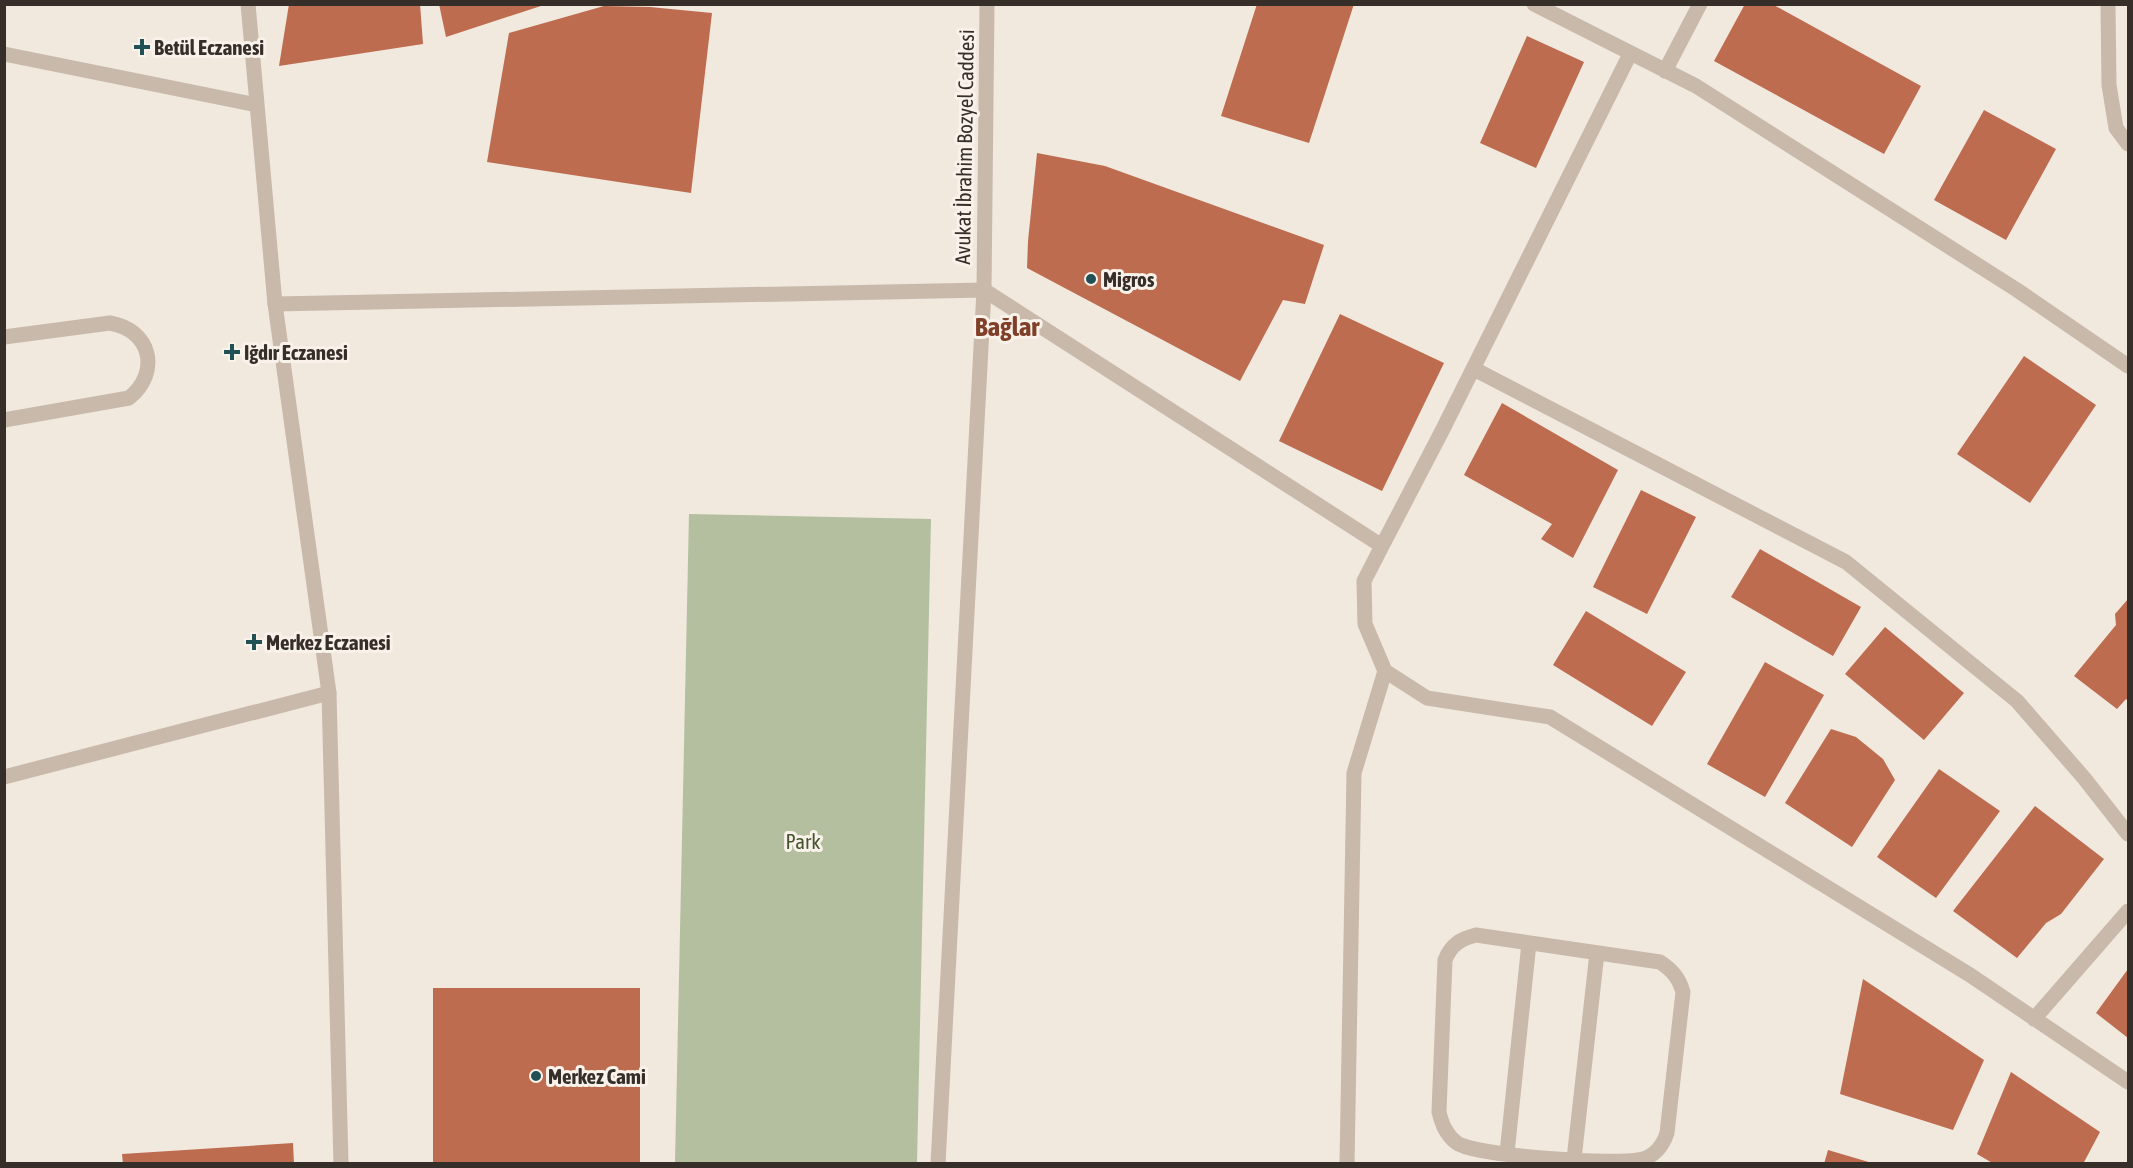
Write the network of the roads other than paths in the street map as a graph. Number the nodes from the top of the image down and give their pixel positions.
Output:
1 (248, 4) edge
2 (987, 4) edge
3 (1534, 4) edge
4 (1700, 4) edge
5 (2108, 4) edge
6 (4, 54) edge
7 (1630, 54) junction
8 (1665, 71) junction
9 (257, 105) junction
10 (2128, 144) edge
11 (984, 290) junction
12 (275, 304) junction
13 (4, 337) edge
14 (2128, 366) edge
15 (1474, 369) junction
16 (4, 420) edge
17 (1382, 546) junction
18 (1385, 671) junction
19 (329, 693) junction
20 (4, 777) edge
21 (2128, 834) edge
22 (2128, 911) edge
23 (1529, 943) junction
24 (1597, 953) junction
25 (2034, 1019) junction
26 (2128, 1082) edge
27 (1507, 1154) junction
28 (1574, 1159) junction
29 (1539, 1161) edge
30 (342, 1164) edge
31 (938, 1164) edge
32 (1347, 1164) edge

1 - 9 street
2 - 11 street, Avukat İbrahim Bozyel Caddesi
3 - 7 street
4 - 8 street
5 - 10 street
6 - 9 street
7 - 8 street
7 - 15 street
8 - 14 street
9 - 12 street
11 - 12 street
11 - 17 street
11 - 31 street, Avukat İbrahim Bozyel Caddesi
12 - 19 street
13 - 16 street
15 - 17 street
15 - 21 street
17 - 18 street
18 - 25 street
18 - 32 street
19 - 20 street
19 - 30 street
22 - 25 street
23 - 24 street
23 - 27 street
23 - 27 street
24 - 28 street
24 - 28 street
25 - 26 street
27 - 29 street
28 - 29 street

